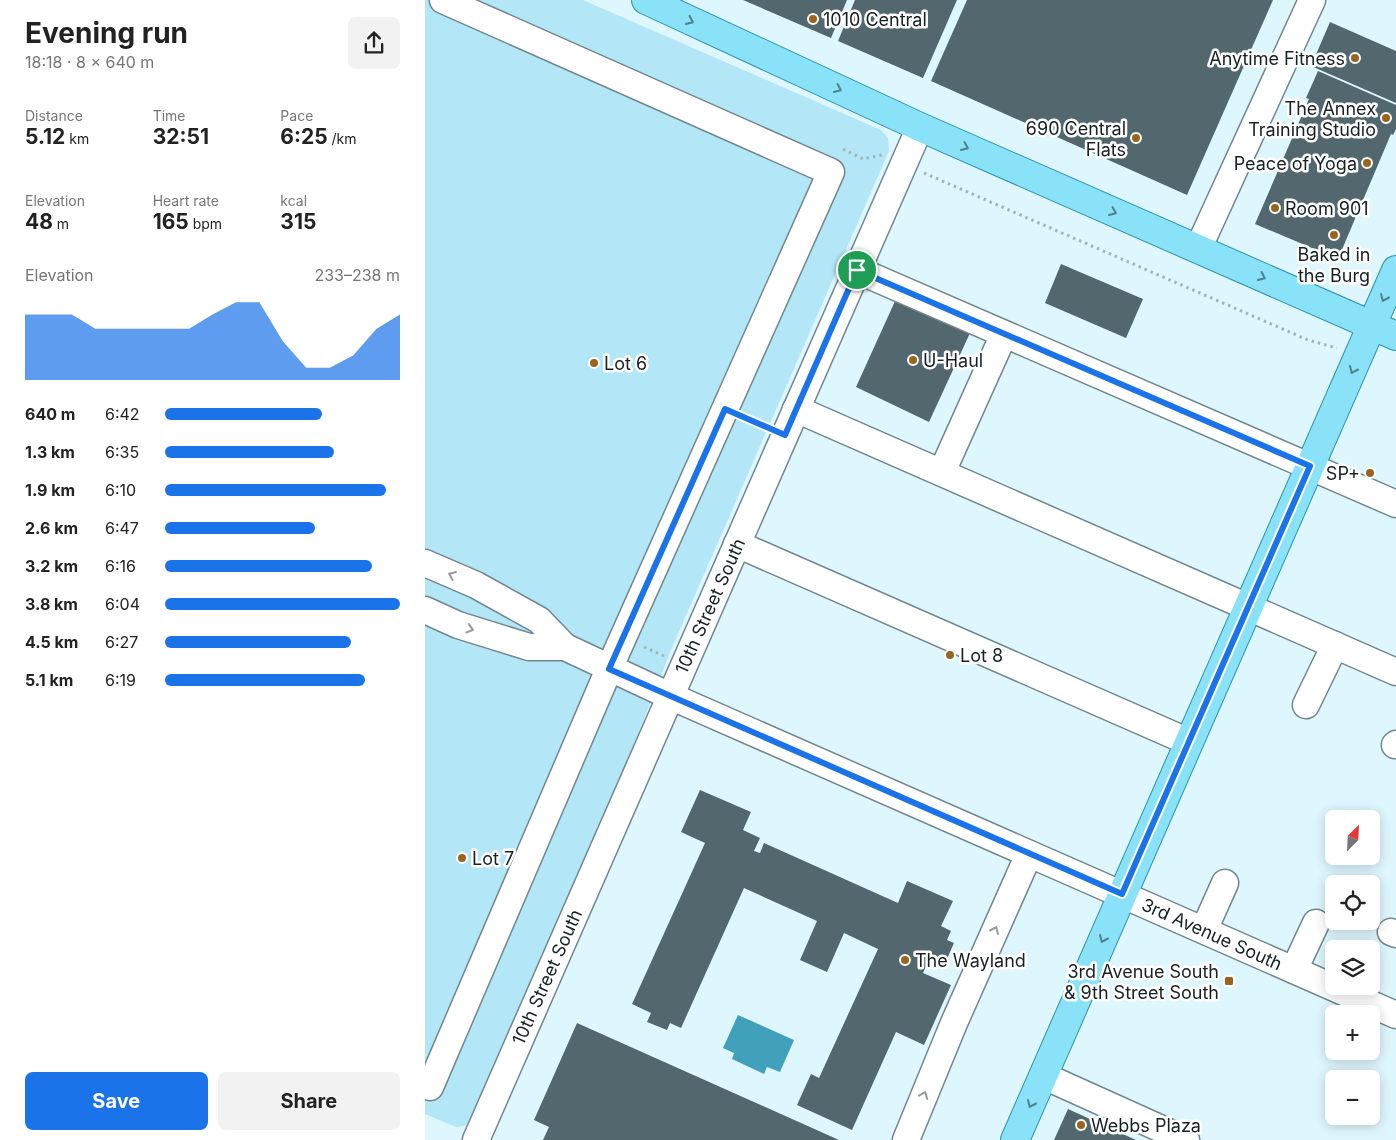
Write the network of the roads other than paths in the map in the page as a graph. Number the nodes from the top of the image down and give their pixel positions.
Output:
1 (443, 0) edge
2 (646, 0) edge
3 (1312, 0) edge
4 (920, 127) junction
5 (1198, 249) junction
6 (857, 270) junction
7 (1396, 270) edge
8 (1384, 330) edge
9 (1004, 334) junction
10 (797, 409) junction
11 (1310, 466) junction
12 (942, 472) junction
13 (1396, 504) edge
14 (737, 544) junction
15 (425, 563) edge
16 (1249, 607) junction
17 (425, 610) edge
18 (1335, 645) junction
19 (565, 646) junction
20 (609, 669) junction
21 (1396, 672) edge
22 (670, 696) junction
23 (1306, 705) dead end
24 (1189, 742) junction
25 (1029, 854) junction
26 (1225, 883) dead end
27 (1122, 894) junction
28 (1315, 923) dead end
29 (1204, 930) junction
30 (1293, 970) junction
31 (1396, 1016) edge
32 (1044, 1076) junction
33 (425, 1085) edge
34 (476, 1140) edge
35 (906, 1140) edge
36 (1015, 1140) edge
37 (1187, 1140) edge

1 - 20 street
2 -> 4 main road
3 - 5 street
4 -> 5 main road
4 - 6 street, 10th Street South
5 -> 8 main road
6 - 9 street
6 - 10 street, 10th Street South
7 -> 8 main road
8 -> 11 main road
9 - 11 street
9 - 12 street
10 - 12 street
10 - 14 street, 10th Street South
11 - 13 street
11 - 16 main road
12 - 16 street
14 - 22 street, 10th Street South
14 - 24 street
19 -> 15 street
16 - 18 street
16 - 24 main road
17 -> 19 street
18 - 21 street
18 - 23 street
19 - 20 street, 3rd Avenue South
20 - 22 street, 3rd Avenue South
20 - 33 street
22 - 25 street, 3rd Avenue South
22 - 34 street, 10th Street South
24 - 27 main road
25 - 27 street, 3rd Avenue South
35 -> 25 street
26 - 29 street
27 - 29 street, 3rd Avenue South
27 -> 32 main road
28 - 30 street
29 - 30 street, 3rd Avenue South
30 - 31 street, 3rd Avenue South
32 -> 36 main road
32 - 37 street

